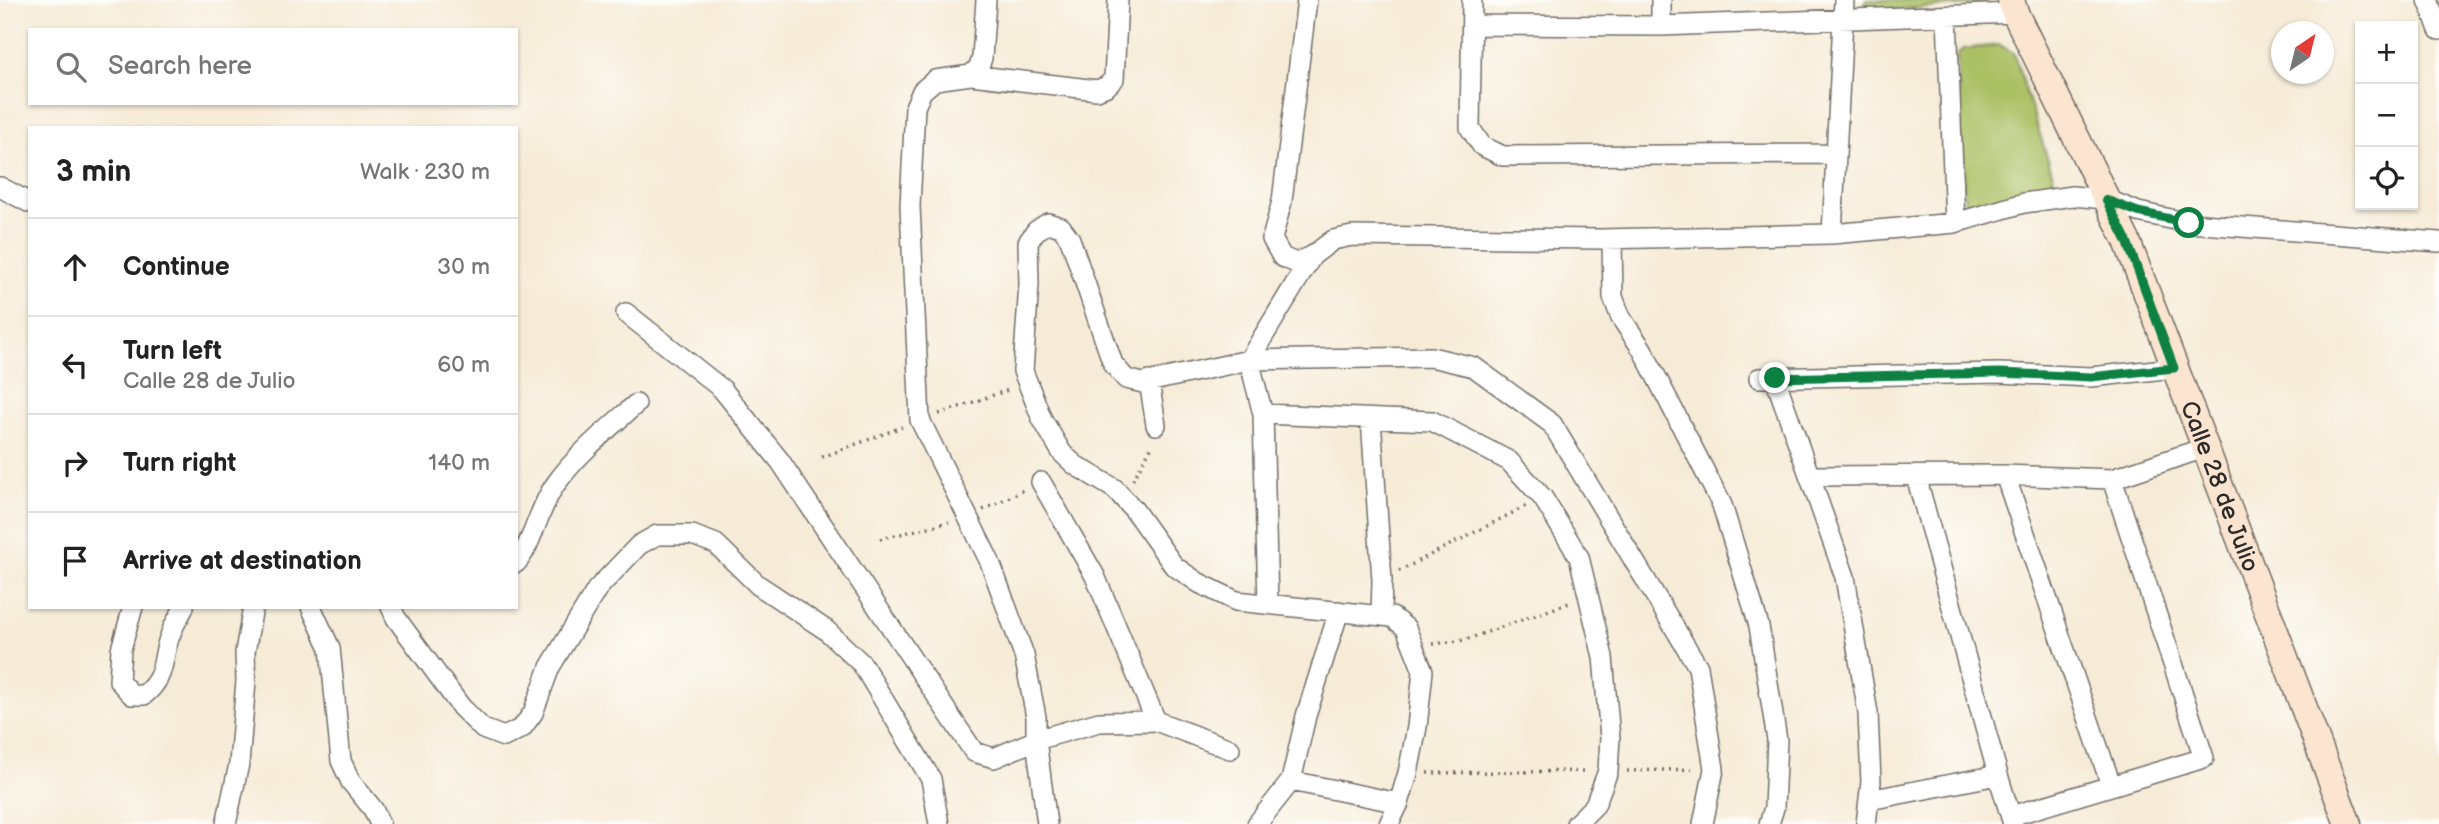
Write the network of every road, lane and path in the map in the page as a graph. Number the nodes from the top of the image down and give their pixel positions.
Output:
1 (986, 0) edge
2 (1118, 0) edge
3 (1299, 0) edge
4 (1307, 0) edge
5 (1472, 0) edge
6 (1661, 0) edge
7 (2428, 0) edge
8 (2013, 6) edge
9 (1843, 10) edge
10 (1947, 16) junction
11 (1472, 25) junction
12 (1661, 26) junction
13 (2439, 30) edge
14 (971, 75) junction
15 (1836, 155) junction
16 (0, 187) edge
17 (2106, 200) junction
18 (28, 202) edge
19 (1955, 223) junction
20 (1832, 234) junction
21 (1612, 239) junction
22 (2439, 242) edge
23 (1312, 256) junction
24 (626, 313) dead end
25 (1249, 360) junction
26 (2174, 368) junction
27 (1149, 381) junction
28 (636, 404) dead end
29 (1263, 414) junction
30 (1371, 419) junction
31 (1156, 425) joint
32 (2204, 448) junction
33 (2005, 475) junction
34 (1809, 476) junction
35 (1916, 476) junction
36 (2112, 479) junction
37 (1041, 482) dead end
38 (1123, 498) junction
39 (1543, 498) junction
40 (518, 561) edge
41 (1382, 580) junction
42 (1589, 597) junction
43 (1268, 604) junction
44 (133, 609) edge
45 (183, 609) edge
46 (253, 609) edge
47 (312, 609) edge
48 (392, 609) edge
49 (1339, 611) junction
50 (1381, 616) junction
51 (1413, 647) junction
52 (1156, 720) junction
53 (1036, 740) junction
54 (1230, 750) dead end
55 (1714, 769) junction
56 (1608, 771) junction
57 (1408, 773) junction
58 (1997, 775) junction
59 (1291, 781) junction
60 (2111, 785) junction
61 (1869, 800) junction
62 (1399, 803) junction
63 (2012, 820) edge
64 (226, 824) edge
65 (380, 824) edge
66 (939, 824) edge
67 (1047, 824) edge
68 (1257, 824) edge
69 (1389, 824) edge
70 (1576, 824) edge
71 (1703, 824) edge
72 (1769, 824) edge
73 (1866, 824) edge
74 (2348, 824) edge

1 - 14 street
2 - 14 street
3 - 4 street
4 - 23 street
5 - 11 street
6 - 12 street
7 - 13 street
8 - 10 street
8 - 17 street, Calle 28 de Julio
9 - 10 street
9 - 12 street
9 - 15 street
10 - 19 street
11 - 12 street
11 - 15 street
14 - 53 street
15 - 20 street
16 - 18 street
17 - 19 street
17 - 22 street
17 - 26 street, Calle 28 de Julio
19 - 20 street
20 - 21 street
21 - 23 street
21 - 72 street
23 - 25 street
24 - 53 street
25 - 27 street
25 - 29 street
25 - 55 street
26 - 32 street, Calle 28 de Julio
26 - 34 street
27 - 31 street
27 - 38 street
28 - 40 street
29 - 30 street
29 - 43 street
30 - 39 street
30 - 41 street
31 - 38 path
32 - 36 street
32 - 74 street, Calle 28 de Julio
33 - 35 street
33 - 36 street
33 - 60 street
34 - 35 street
34 - 61 street
35 - 58 street
36 - 60 street
37 - 52 street
38 - 43 street
39 - 41 path
39 - 42 street
41 - 50 street
42 - 51 path
42 - 56 street
43 - 49 street
44 - 45 street
46 - 64 street
47 - 65 street
48 - 66 street
49 - 50 street
49 - 59 street
50 - 51 street
51 - 57 street
52 - 53 street
52 - 54 street
53 - 67 street
55 - 56 path
55 - 71 street
56 - 57 path
56 - 70 street
57 - 62 street
58 - 61 street
58 - 63 street
59 - 62 street
59 - 68 street
60 - 63 street
61 - 73 street
62 - 69 street

